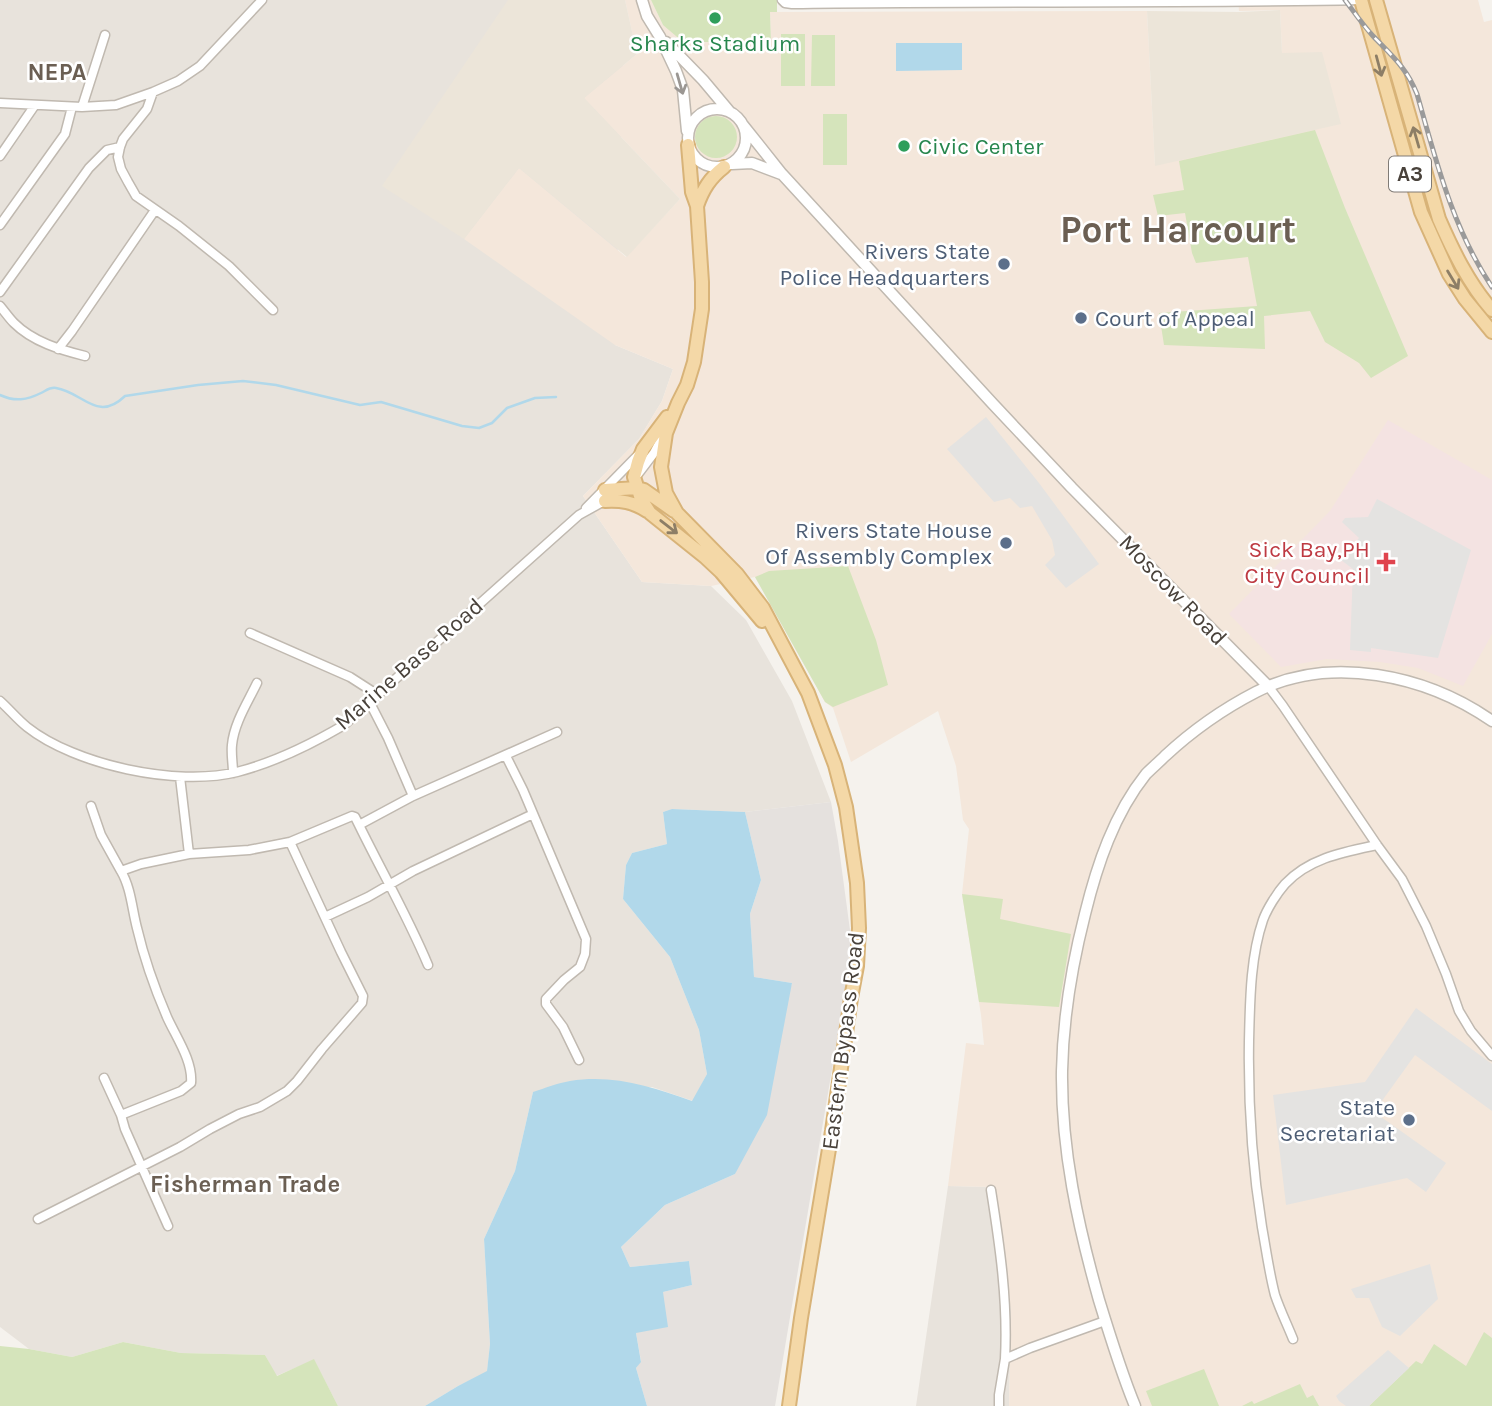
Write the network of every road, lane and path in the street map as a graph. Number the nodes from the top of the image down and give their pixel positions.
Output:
1 (262, 0) edge
2 (642, 0) edge
3 (1361, 0) edge
4 (1376, 0) edge
5 (930, 1) edge
6 (783, 2) edge
7 (1232, 2) edge
8 (105, 35) dead end
9 (660, 37) junction
10 (153, 92) junction
11 (0, 103) edge
12 (34, 105) junction
13 (72, 107) junction
14 (82, 107) junction
15 (729, 111) junction
16 (743, 125) junction
17 (688, 140) junction
18 (120, 147) junction
19 (0, 156) edge
20 (728, 165) junction
21 (782, 174) junction
22 (697, 206) junction
23 (155, 210) junction
24 (0, 225) edge
25 (0, 292) edge
26 (0, 306) edge
27 (273, 310) dead end
28 (1492, 310) edge
29 (1492, 332) edge
30 (58, 349) junction
31 (85, 356) dead end
32 (678, 403) junction
33 (666, 433) junction
34 (643, 449) junction
35 (636, 483) junction
36 (605, 495) junction
37 (649, 513) junction
38 (677, 513) junction
39 (250, 633) dead end
40 (782, 644) junction
41 (257, 682) dead end
42 (1268, 686) junction
43 (378, 695) junction
44 (0, 701) edge
45 (370, 703) junction
46 (1492, 721) edge
47 (557, 732) dead end
48 (506, 755) junction
49 (233, 773) junction
50 (180, 777) junction
51 (413, 796) junction
52 (91, 806) dead end
53 (533, 814) junction
54 (359, 825) junction
55 (290, 842) junction
56 (1377, 845) junction
57 (189, 854) junction
58 (121, 870) junction
59 (389, 885) junction
60 (326, 917) junction
61 (428, 965) dead end
62 (1492, 1056) edge
63 (579, 1060) dead end
64 (104, 1078) dead end
65 (121, 1115) junction
66 (141, 1166) junction
67 (991, 1190) dead end
68 (38, 1220) dead end
69 (168, 1226) dead end
70 (1105, 1321) junction
71 (1293, 1339) dead end
72 (1005, 1359) junction
73 (789, 1406) edge
74 (999, 1406) edge
75 (1135, 1406) edge

1 - 10 street
2 - 9 street
3 - 7 street
3 -> 29 main road, A3
28 -> 4 main road, A3
5 - 6 street
5 - 7 street
8 - 14 street
9 - 15 street
9 -> 17 street
10 - 14 street
10 - 18 street
11 - 12 street
12 - 13 street
12 - 19 street
13 - 14 street
13 - 24 street
15 - 16 street
15 - 17 street
16 - 20 street
16 - 21 street, Moscow Road
17 - 20 street
17 - 22 main road
18 - 23 street
18 - 25 street
20 - 21 street, Moscow Road
20 - 22 main road
21 - 42 street, Moscow Road
22 - 32 main road
23 - 27 street
23 - 30 street
26 - 30 street
30 - 31 street
32 - 33 main road
32 - 34 main road
33 - 35 street
33 - 38 main road, Eastern Bypass Road
34 - 35 main road
34 - 36 street, Marine Base Road
35 - 36 main road
35 - 37 main road, Eastern Bypass Road
35 - 38 main road
36 - 37 main road
36 - 43 street, Marine Base Road
37 -> 40 main road, Eastern Bypass Road
38 - 40 main road, Eastern Bypass Road
39 - 43 street
40 - 73 main road, Eastern Bypass Road
41 - 49 street
42 - 46 street
42 - 56 street, Moscow Road
42 - 70 street
43 - 45 street, Marine Base Road
44 - 50 street, Marine Base Road
45 - 49 street, Marine Base Road
45 - 51 street
47 - 48 street
48 - 51 street
48 - 53 street
49 - 50 street, Marine Base Road
50 - 57 street
51 - 54 street
52 - 58 street
53 - 59 street
53 - 63 street
54 - 55 street
54 - 59 street
55 - 57 street
55 - 60 street
56 - 62 street, Moscow Road
56 - 71 street
57 - 58 street
58 - 65 street
59 - 60 street
59 - 61 street
60 - 66 street
64 - 65 street
65 - 66 street
66 - 68 street
66 - 69 street
67 - 72 street
70 - 72 street
70 - 75 street
72 - 74 street

